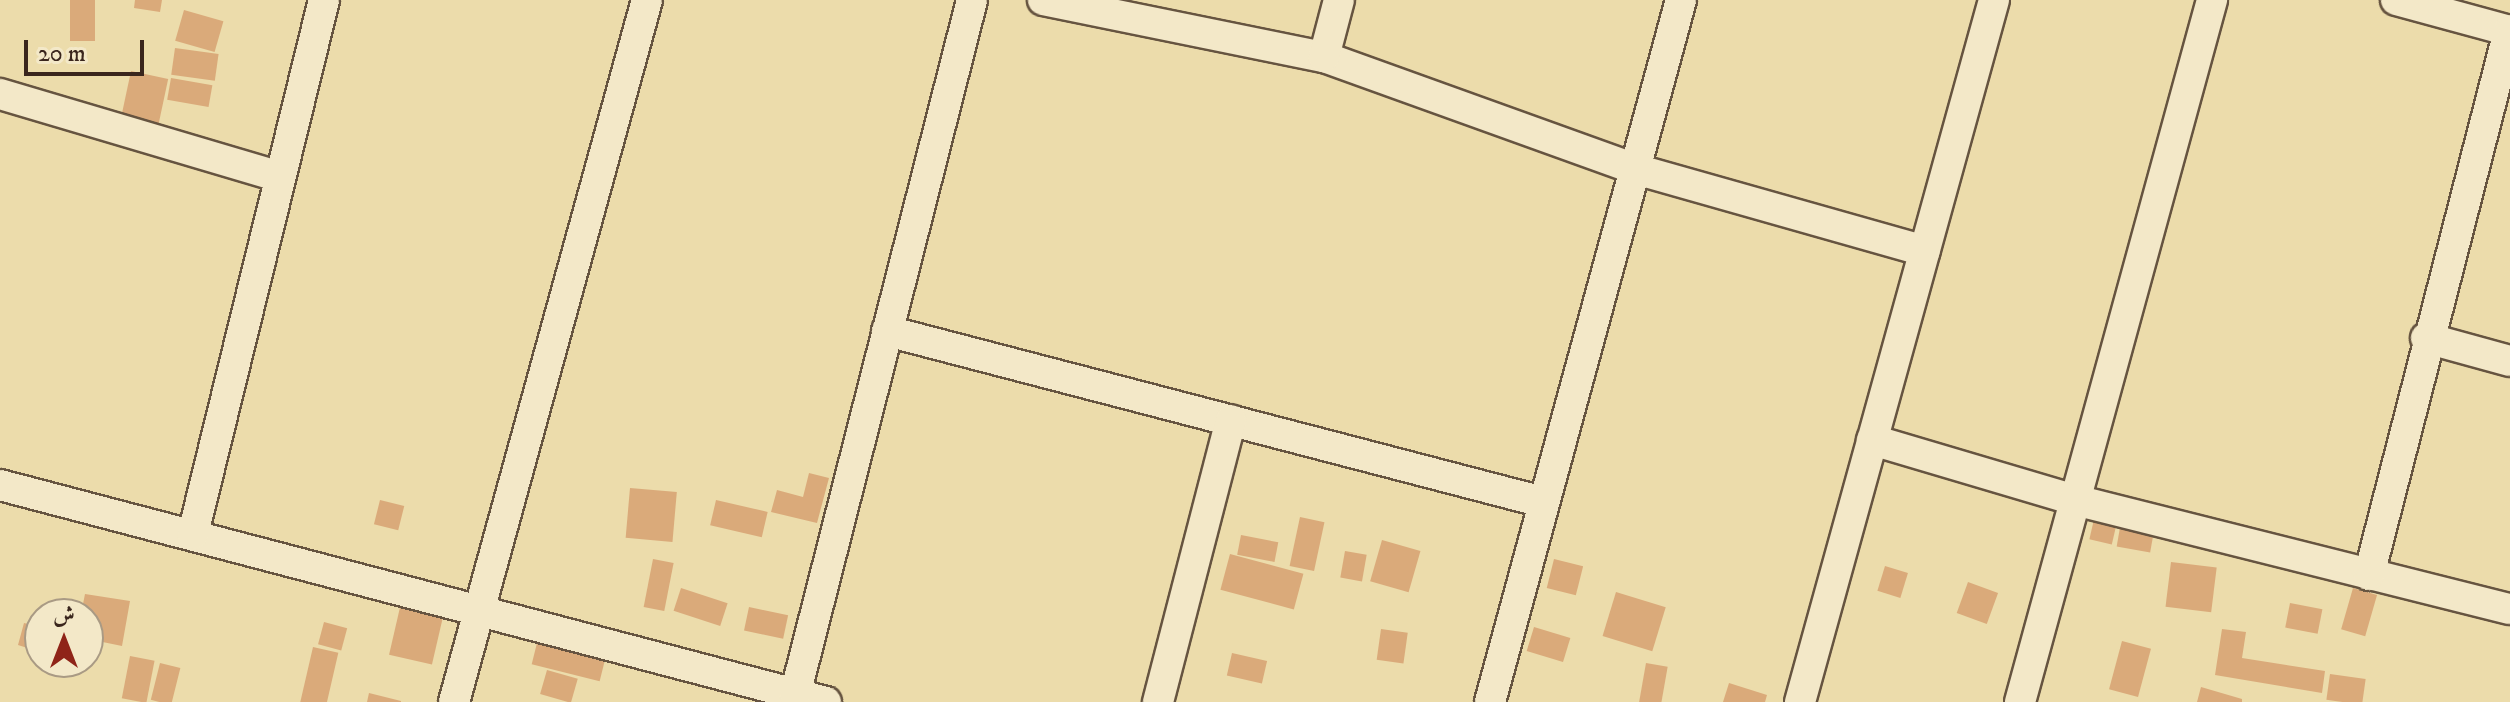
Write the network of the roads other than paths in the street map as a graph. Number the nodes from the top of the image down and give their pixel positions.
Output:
1 (324, 0) edge
2 (647, 0) edge
3 (972, 0) edge
4 (1043, 0) edge
5 (1339, 0) edge
6 (1681, 0) edge
7 (1994, 0) edge
8 (2212, 0) edge
9 (2396, 0) edge
10 (2509, 31) edge
11 (1324, 57) junction
12 (0, 94) edge
13 (1635, 169) junction
14 (280, 177) junction
15 (1925, 251) junction
16 (887, 331) junction
17 (2426, 338) junction
18 (2510, 361) edge
19 (1231, 420) junction
20 (1872, 440) junction
21 (0, 485) edge
22 (2075, 500) junction
23 (1543, 502) junction
24 (193, 534) junction
25 (2369, 575) junction
26 (481, 609) junction
27 (2510, 609) edge
28 (795, 695) junction
29 (454, 702) edge
30 (826, 702) edge
31 (1158, 702) edge
32 (1490, 702) edge
33 (1800, 702) edge
34 (2020, 702) edge

1 - 14 street
2 - 26 street
3 - 16 street
4 - 11 street
5 - 11 street
6 - 13 street
7 - 15 street
8 - 22 street
9 - 10 street
10 - 17 street
11 - 13 street
12 - 14 street
13 - 15 street
13 - 23 street
14 - 24 street
15 - 20 street
16 - 19 street
16 - 28 street
17 - 18 street
17 - 25 street
19 - 23 street
19 - 31 street
20 - 22 street
20 - 33 street
21 - 24 street
22 - 25 street
22 - 34 street
23 - 32 street
24 - 26 street
25 - 27 street
26 - 28 street
26 - 29 street
28 - 30 street

